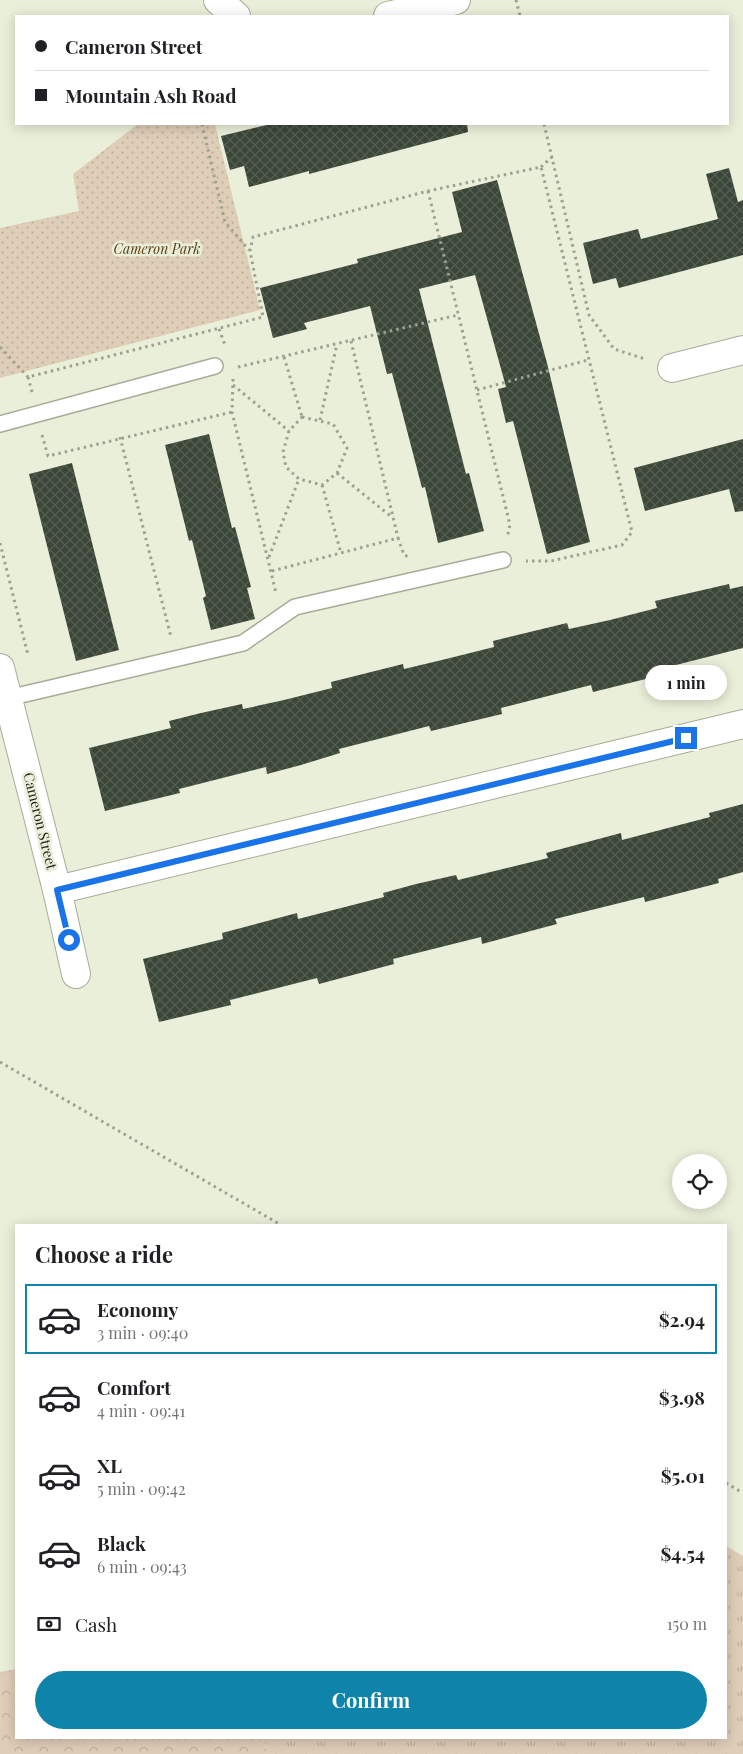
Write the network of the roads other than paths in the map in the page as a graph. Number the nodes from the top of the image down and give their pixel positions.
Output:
1 (218, 0) edge
2 (456, 0) edge
3 (235, 15) edge
4 (392, 15) edge
5 (743, 350) edge
6 (215, 366) road end
7 (672, 368) road end
8 (0, 424) edge
9 (502, 560) road end
10 (0, 668) edge
11 (8, 698) junction
12 (743, 724) edge
13 (57, 890) junction
14 (76, 974) dead end

1 - 3 street
2 - 4 street
5 - 7 street
6 - 8 lane
9 - 11 lane
10 - 11 street, Cameron Street
11 - 13 street, Cameron Street
12 - 13 street
13 - 14 street, Cameron Street

